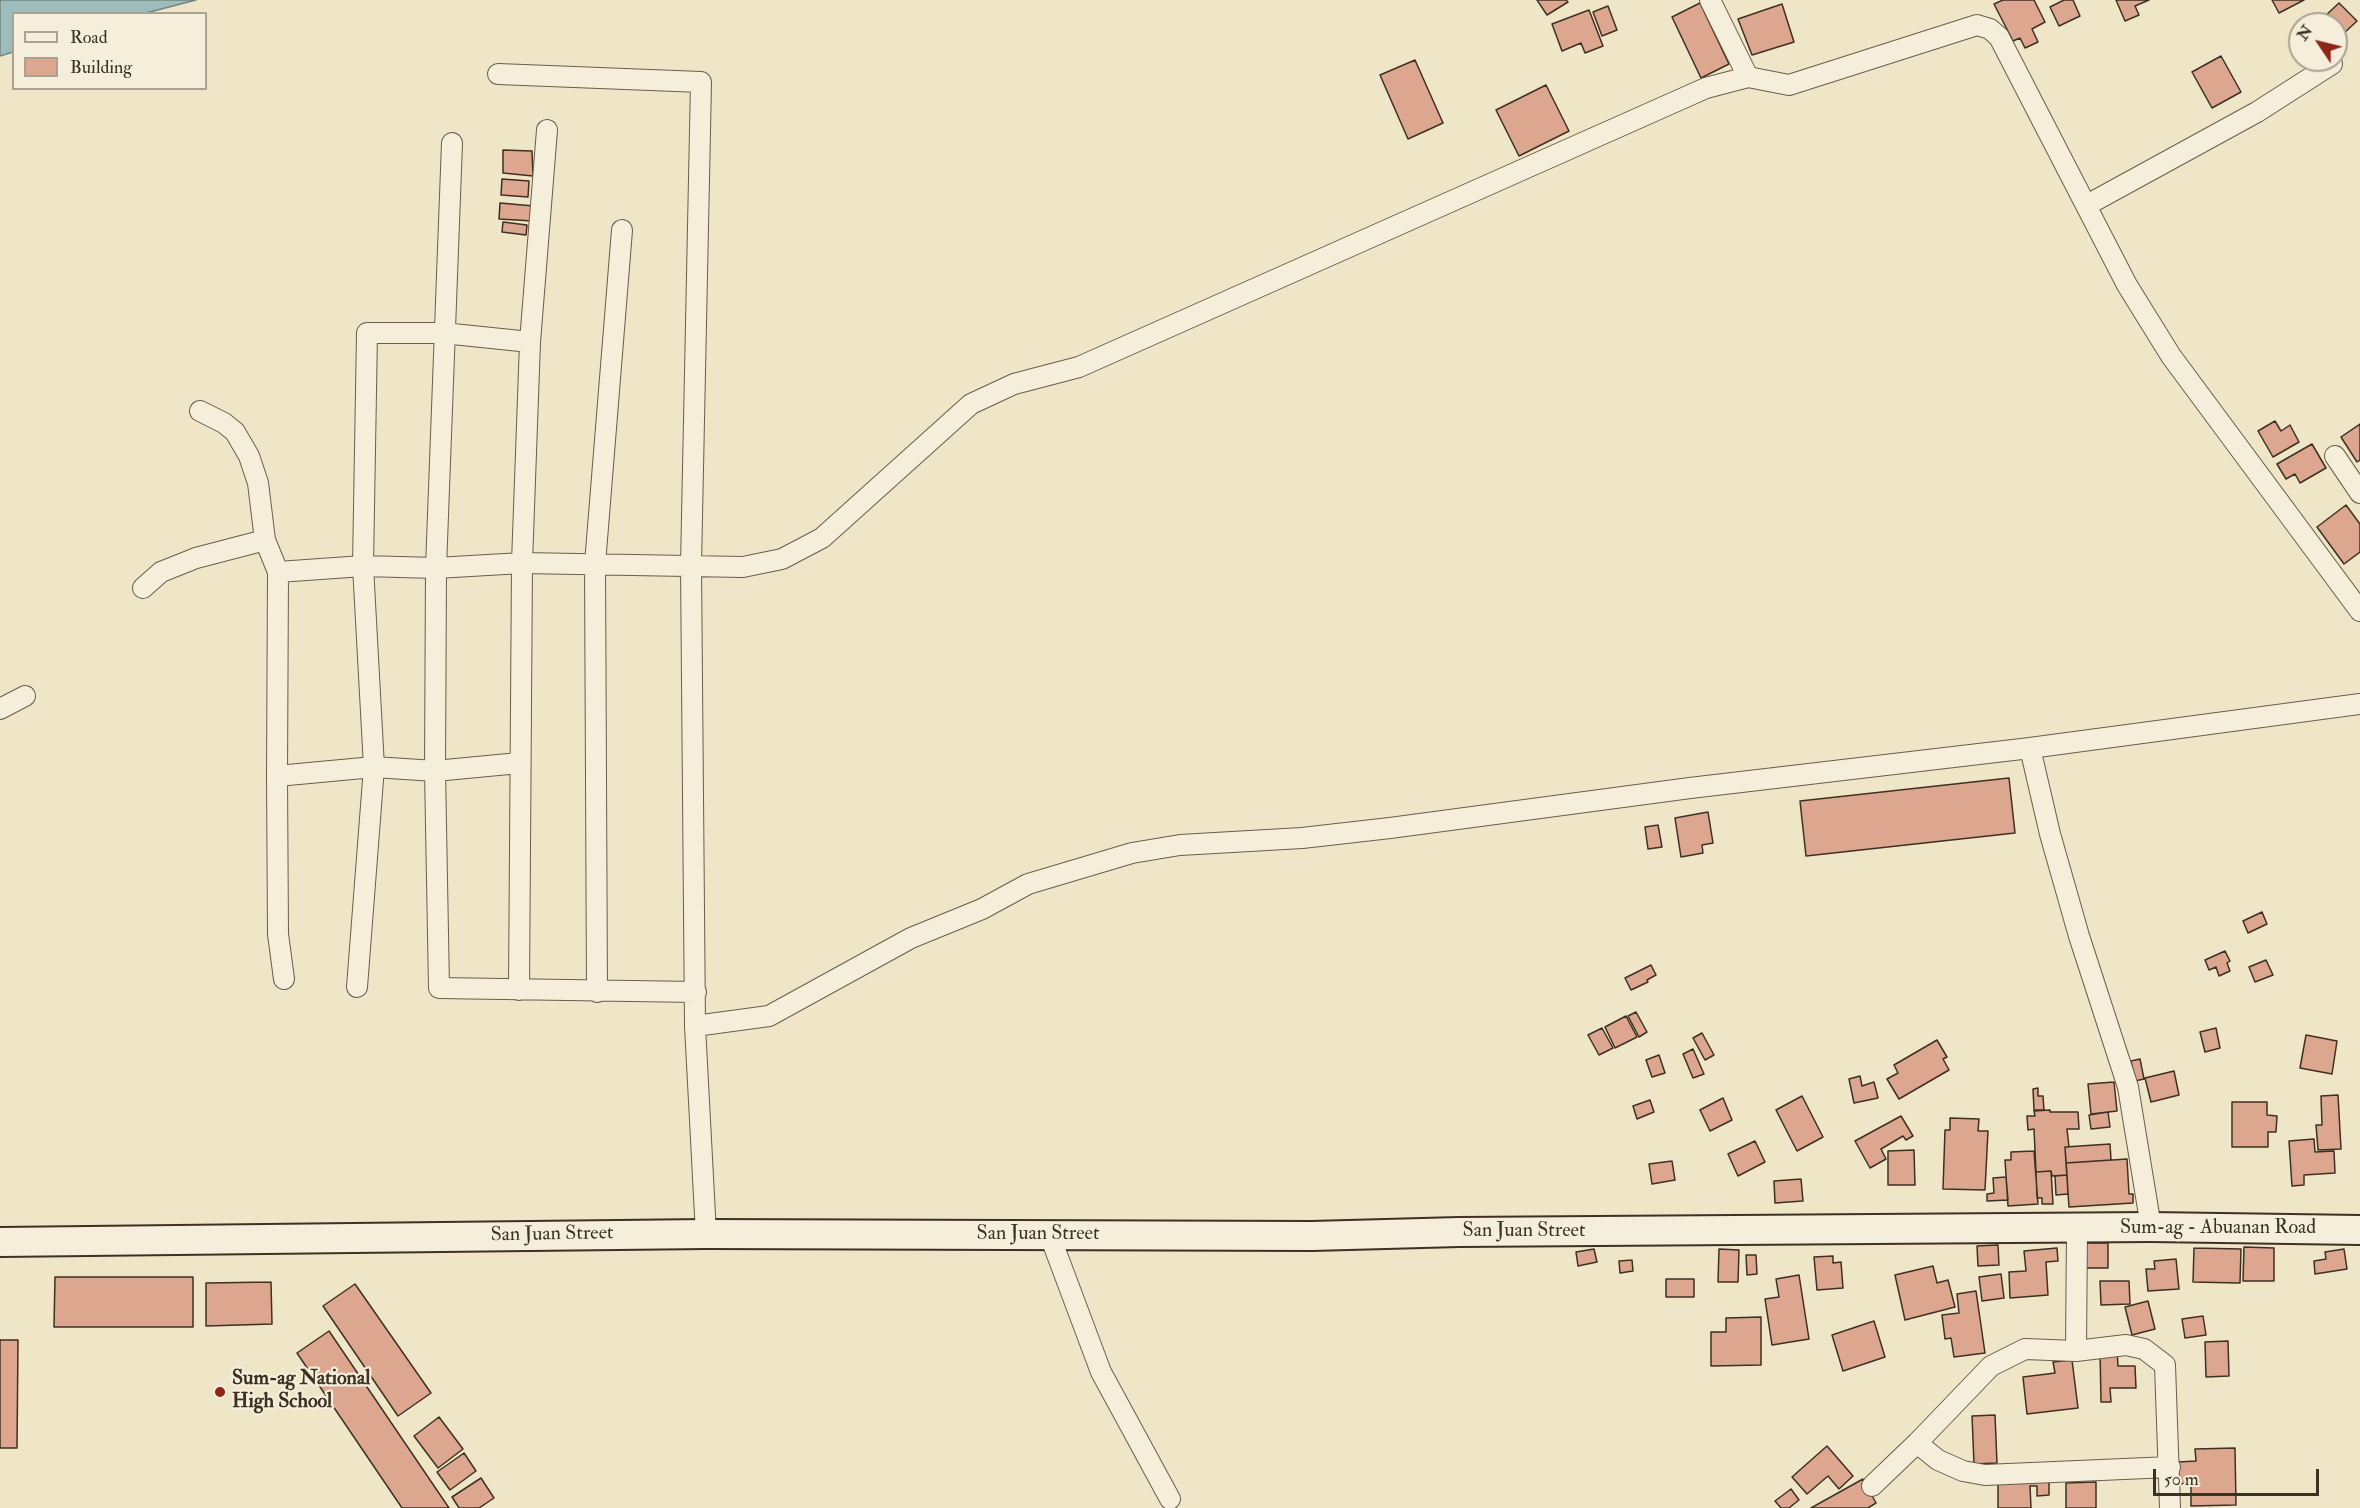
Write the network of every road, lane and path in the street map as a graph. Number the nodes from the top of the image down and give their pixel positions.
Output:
1 (1710, 0) edge
2 (2320, 72) edge
3 (498, 74) dead end
4 (1748, 77) junction
5 (547, 130) dead end
6 (452, 143) dead end
7 (2087, 205) junction
8 (622, 230) dead end
9 (443, 333) junction
10 (530, 342) junction
11 (200, 411) dead end
12 (2335, 456) dead end
13 (2360, 493) edge
14 (265, 540) junction
15 (522, 562) junction
16 (595, 564) junction
17 (691, 565) junction
18 (363, 566) junction
19 (436, 568) junction
20 (279, 572) junction
21 (143, 588) dead end
22 (2360, 611) edge
23 (24, 696) dead end
24 (2360, 704) edge
25 (0, 710) edge
26 (2030, 748) junction
27 (519, 763) junction
28 (374, 767) junction
29 (435, 771) junction
30 (277, 776) junction
31 (284, 980) dead end
32 (357, 987) dead end
33 (519, 990) junction
34 (597, 992) junction
35 (696, 992) junction
36 (695, 1026) junction
37 (2151, 1227) junction
38 (2077, 1229) junction
39 (2360, 1230) edge
40 (706, 1234) junction
41 (1050, 1236) junction
42 (0, 1242) edge
43 (2076, 1351) junction
44 (1917, 1443) junction
45 (2170, 1467) junction
46 (1872, 1486) dead end
47 (1170, 1499) dead end
48 (2170, 1508) edge

1 - 4 street
2 - 7 street
3 - 17 street
4 - 7 street
4 - 17 street
5 - 10 street
6 - 9 street
7 - 22 street
8 - 16 street
9 - 10 street
9 - 18 street
9 - 19 street
10 - 15 street
11 - 14 street
12 - 13 street
14 - 20 street
14 - 21 street
15 - 16 street
15 - 19 street
15 - 27 street
16 - 17 street
16 - 34 street
17 - 35 street
18 - 19 street
18 - 20 street
18 - 28 street
19 - 29 street
20 - 30 street
23 - 25 street
24 - 26 street
26 - 36 street
26 - 37 street
27 - 29 street
27 - 33 street
28 - 29 street
28 - 30 street
28 - 32 street
29 - 33 street
30 - 31 street
33 - 34 street
34 - 35 street
35 - 36 street
36 - 40 street
37 - 38 main road, Sum-ag - Abuanan Road
37 - 39 main road, Sum-ag - Abuanan Road
38 - 41 main road, San Juan Street
38 - 43 street
40 - 41 main road, San Juan Street
40 - 42 main road, San Juan Street
41 - 47 street
43 - 44 street
43 - 45 street
44 - 45 street
44 - 46 street
45 - 48 street

